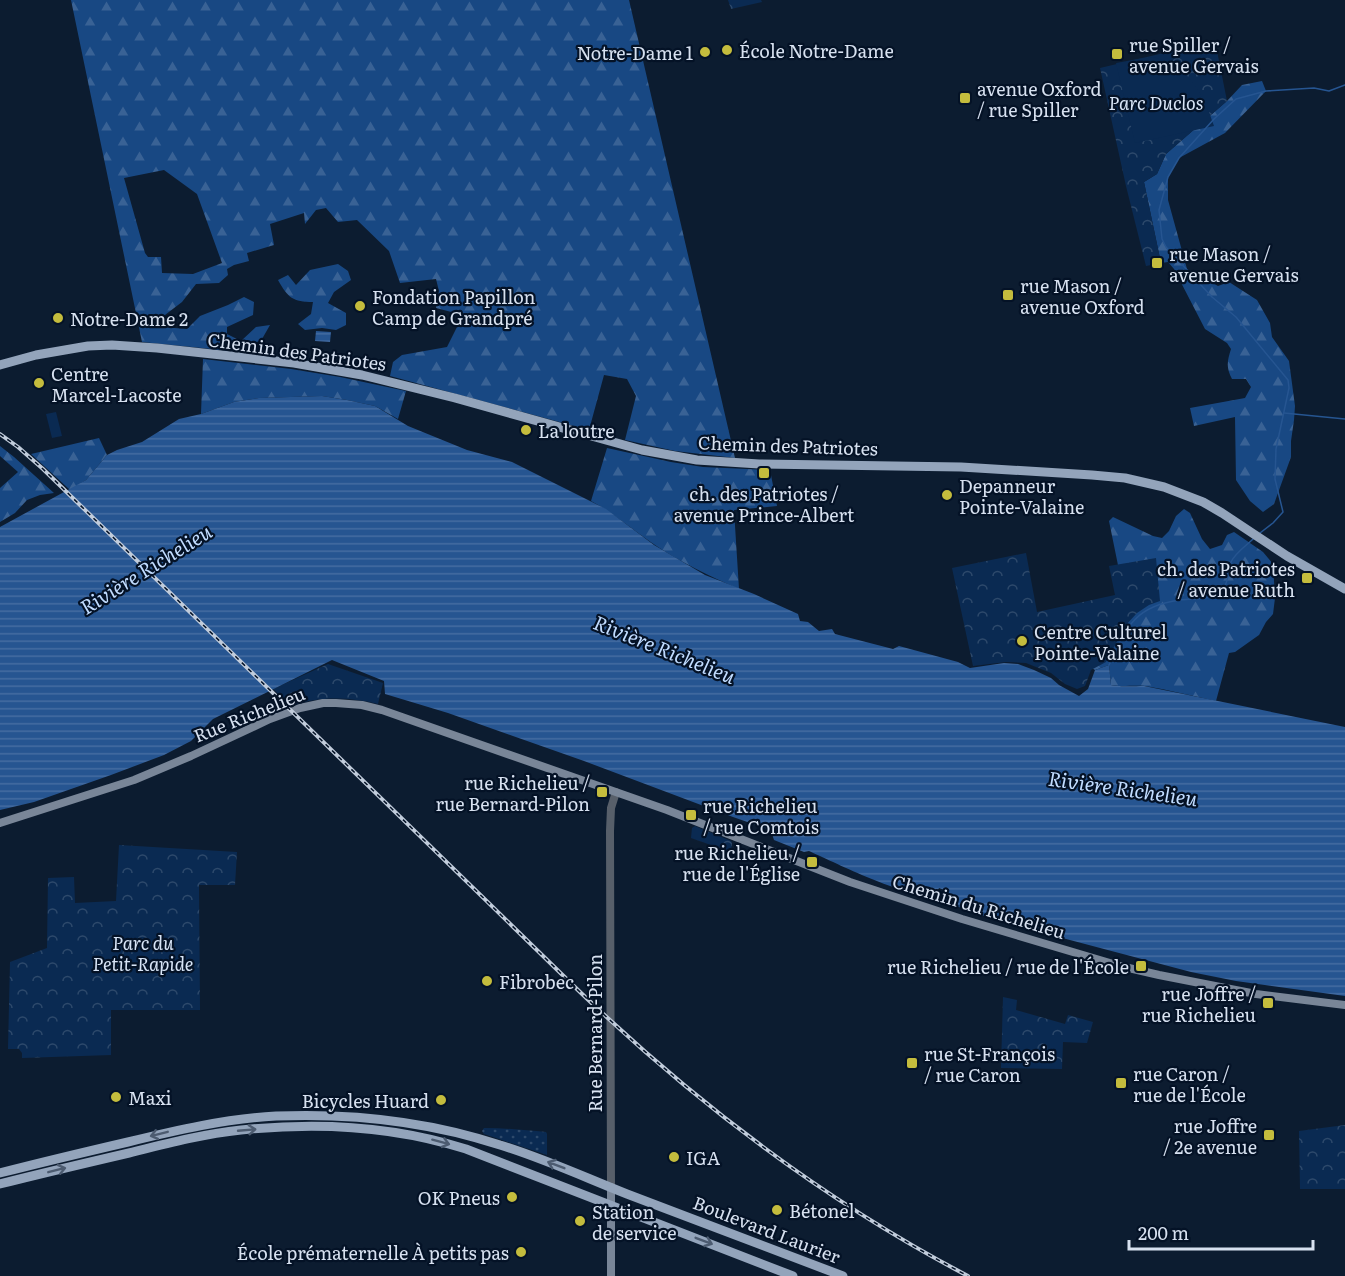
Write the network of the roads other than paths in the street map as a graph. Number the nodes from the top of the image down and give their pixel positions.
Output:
1 (0, 365) edge
2 (1345, 589) edge
3 (616, 792) junction
4 (0, 823) edge
5 (1345, 1005) edge
6 (0, 1173) edge
7 (0, 1184) edge
8 (610, 1187) junction
9 (611, 1205) junction
10 (611, 1276) edge
11 (793, 1276) edge
12 (843, 1276) edge

1 - 2 main road, Chemin des Patriotes
3 - 4 main road, Rue Richelieu
3 - 5 main road, Chemin du Richelieu
3 - 8 street, Rue Bernard-Pilon
8 -> 6 main road, Boulevard Laurier
7 -> 9 main road, Boulevard Laurier
8 - 9 main road, Rue Bernard-Pilon
8 - 12 main road, Boulevard Laurier
9 - 10 main road, Rue Bernard-Pilon
9 -> 11 main road, Boulevard Laurier

